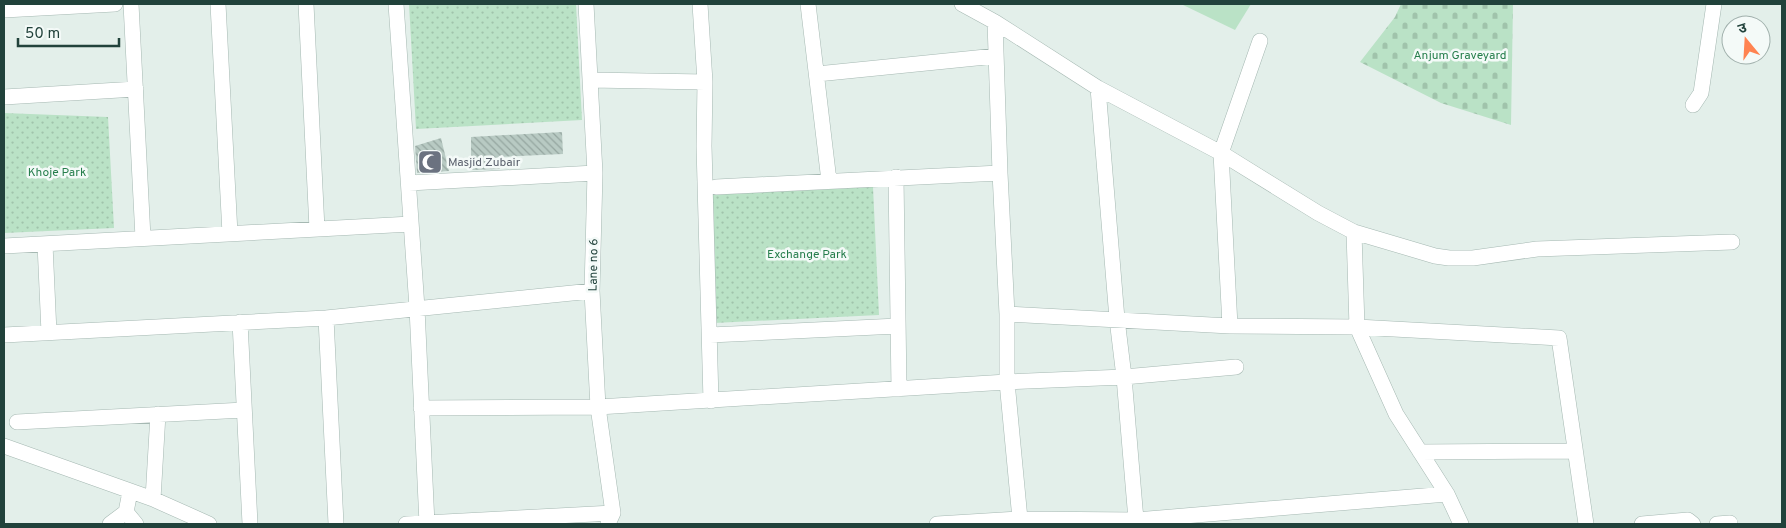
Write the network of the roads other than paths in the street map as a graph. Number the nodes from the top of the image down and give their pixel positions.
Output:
1 (115, 4) edge
2 (131, 4) edge
3 (218, 4) edge
4 (306, 4) edge
5 (396, 4) edge
6 (586, 4) edge
7 (700, 4) edge
8 (808, 4) edge
9 (962, 4) edge
10 (1714, 4) edge
11 (35, 6) edge
12 (4, 10) edge
13 (995, 22) junction
14 (1260, 40) dead end
15 (996, 56) junction
16 (817, 74) junction
17 (590, 80) junction
18 (705, 82) junction
19 (1098, 88) junction
20 (136, 89) junction
21 (4, 97) edge
22 (1693, 105) dead end
23 (1221, 153) junction
24 (595, 173) junction
25 (1000, 173) junction
26 (896, 177) junction
27 (829, 181) junction
28 (409, 183) junction
29 (716, 187) dead end
30 (411, 224) junction
31 (317, 229) junction
32 (1354, 232) junction
33 (230, 234) junction
34 (143, 238) junction
35 (1732, 242) dead end
36 (45, 244) junction
37 (4, 246) edge
38 (592, 291) junction
39 (417, 308) junction
40 (1007, 314) junction
41 (326, 318) junction
42 (1117, 319) junction
43 (240, 322) junction
44 (898, 326) junction
45 (1230, 326) junction
46 (1356, 327) junction
47 (50, 333) junction
48 (4, 335) edge
49 (710, 335) junction
50 (1236, 367) dead end
51 (1124, 377) junction
52 (1007, 382) junction
53 (899, 388) junction
54 (711, 401) junction
55 (420, 408) junction
56 (598, 408) junction
57 (244, 410) junction
58 (158, 414) junction
59 (17, 422) dead end
60 (4, 446) edge
61 (1575, 451) junction
62 (1420, 452) junction
63 (130, 492) junction
64 (1447, 494) junction
65 (153, 499) junction
66 (126, 512) junction
67 (611, 518) edge
68 (1136, 520) junction
69 (1023, 522) edge
70 (110, 524) edge
71 (136, 524) edge
72 (209, 524) edge
73 (250, 524) edge
74 (336, 524) edge
75 (406, 524) edge
76 (427, 524) edge
77 (937, 524) edge
78 (1462, 524) edge
79 (1586, 524) edge
80 (1642, 524) edge
81 (1693, 524) edge

1 - 11 street
2 - 20 street
3 - 33 street
4 - 31 street
5 - 28 street
6 - 17 street, Lane no 6
7 - 18 street
8 - 16 street
9 - 13 street
10 - 22 street
11 - 12 street
13 - 15 street
13 - 19 street
14 - 23 street
15 - 16 street
15 - 25 street
16 - 27 street
17 - 18 street
17 - 24 street, Lane no 6
18 - 49 street
19 - 23 street
19 - 42 street
20 - 21 street
20 - 34 street
23 - 32 street
23 - 45 street
24 - 28 street
24 - 38 street, Lane no 6
25 - 26 street
25 - 40 street
26 - 27 street
26 - 44 street
27 - 29 street
28 - 30 street
30 - 31 street
30 - 39 street
31 - 33 street
32 - 35 street
32 - 46 street
33 - 34 street
34 - 36 street
36 - 37 street
36 - 47 street
38 - 39 street
38 - 56 street, Lane no 6
39 - 41 street
39 - 55 street
40 - 42 street
40 - 52 street
41 - 43 street
41 - 74 street
42 - 45 street
42 - 51 street
43 - 47 street
43 - 57 street
44 - 49 street
44 - 53 street
45 - 46 street
46 - 61 street
46 - 62 street
47 - 48 street
49 - 54 street
50 - 51 street
51 - 52 street
51 - 68 street
52 - 53 street
52 - 69 street
53 - 54 street
54 - 56 street
55 - 56 street
55 - 76 street
56 - 67 street, Lane no 6
57 - 58 street
57 - 73 street
58 - 59 street
58 - 65 street
60 - 63 street
61 - 62 street
61 - 79 street
62 - 64 street
63 - 65 street
63 - 66 street
64 - 68 street
64 - 78 street
65 - 72 street
66 - 70 street
66 - 71 street
67 - 76 street
68 - 69 street
69 - 77 street
75 - 76 street
80 - 81 street

